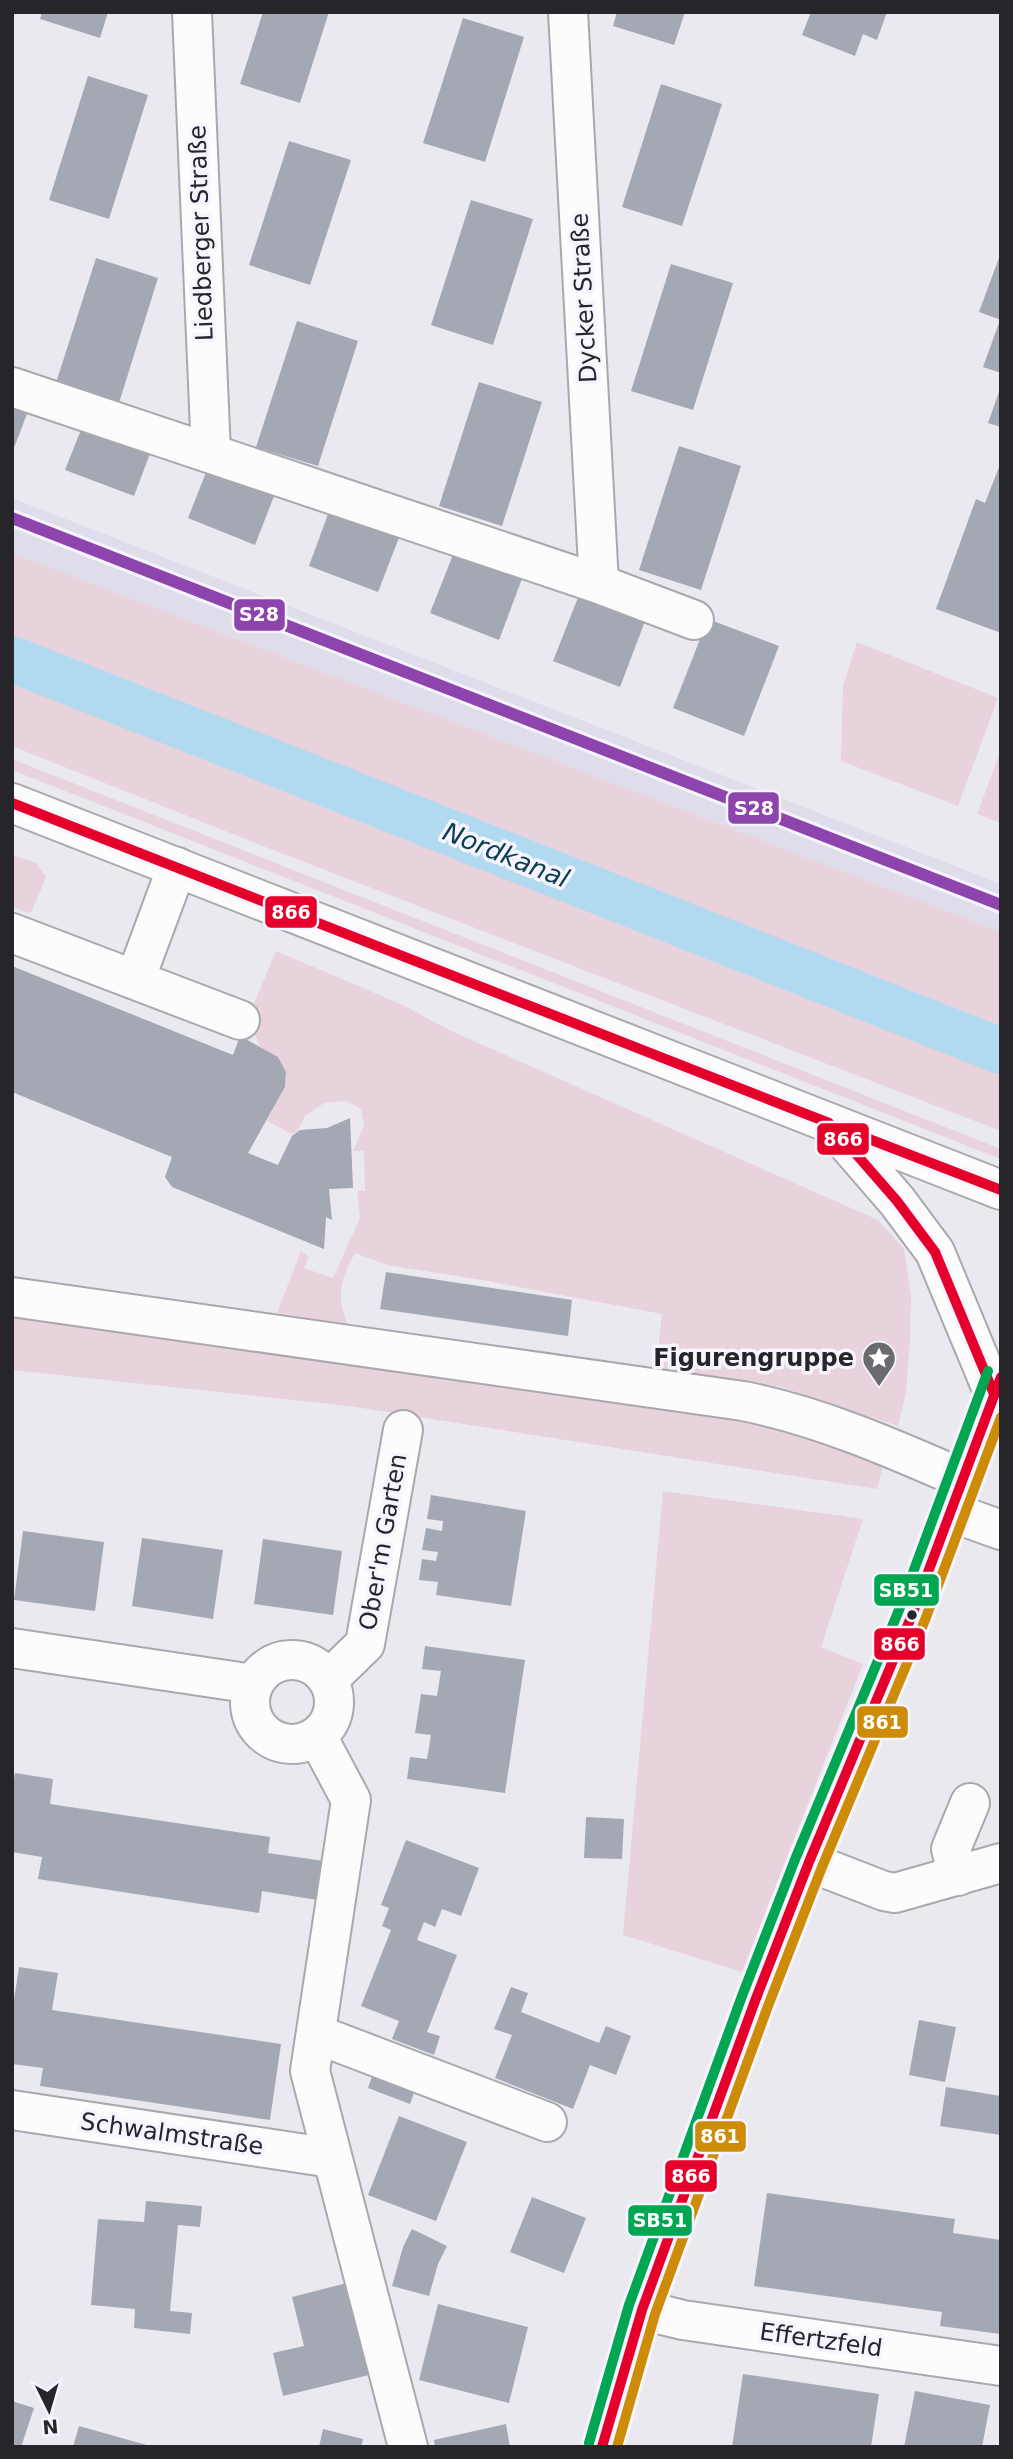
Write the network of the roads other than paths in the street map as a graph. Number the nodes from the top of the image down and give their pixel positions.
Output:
1 (192, 12) edge
2 (568, 12) edge
3 (12, 387) edge
4 (211, 453) junction
5 (599, 584) junction
6 (694, 620) dead end
7 (12, 803) edge
8 (177, 867) junction
9 (12, 933) edge
10 (135, 980) junction
11 (240, 1020) dead end
12 (829, 1123) junction
13 (1001, 1190) edge
14 (12, 1297) edge
15 (997, 1385) edge
16 (402, 1430) dead end
17 (957, 1496) junction
18 (1001, 1530) edge
19 (12, 1648) edge
20 (328, 1681) junction
21 (253, 1684) junction
22 (317, 1736) junction
23 (970, 1803) dead end
24 (809, 1861) junction
25 (1001, 1863) edge
26 (958, 1876) junction
27 (316, 2035) junction
28 (12, 2110) edge
29 (547, 2122) dead end
30 (332, 2158) junction
31 (642, 2310) junction
32 (1001, 2366) edge
33 (408, 2447) edge
34 (602, 2447) edge

1 - 4 street, Liedberger Straße
2 - 5 street, Dycker Straße
3 - 4 street
4 - 5 street
5 - 6 street
7 - 8 street
8 - 10 street
8 - 12 street
9 - 10 street
10 - 11 street
12 - 13 street
12 - 15 street
14 - 17 street
15 - 17 street
16 - 20 street, Ober'm Garten
17 - 18 street
17 - 24 street
19 - 21 street
20 - 21 street
20 - 22 street
21 - 22 street
22 - 27 street
23 - 26 street
24 - 26 street
24 - 31 street
25 - 26 street
27 - 29 street
27 - 30 street
28 - 30 street, Schwalmstraße
30 - 33 street
31 - 32 street, Effertzfeld
31 - 34 street

